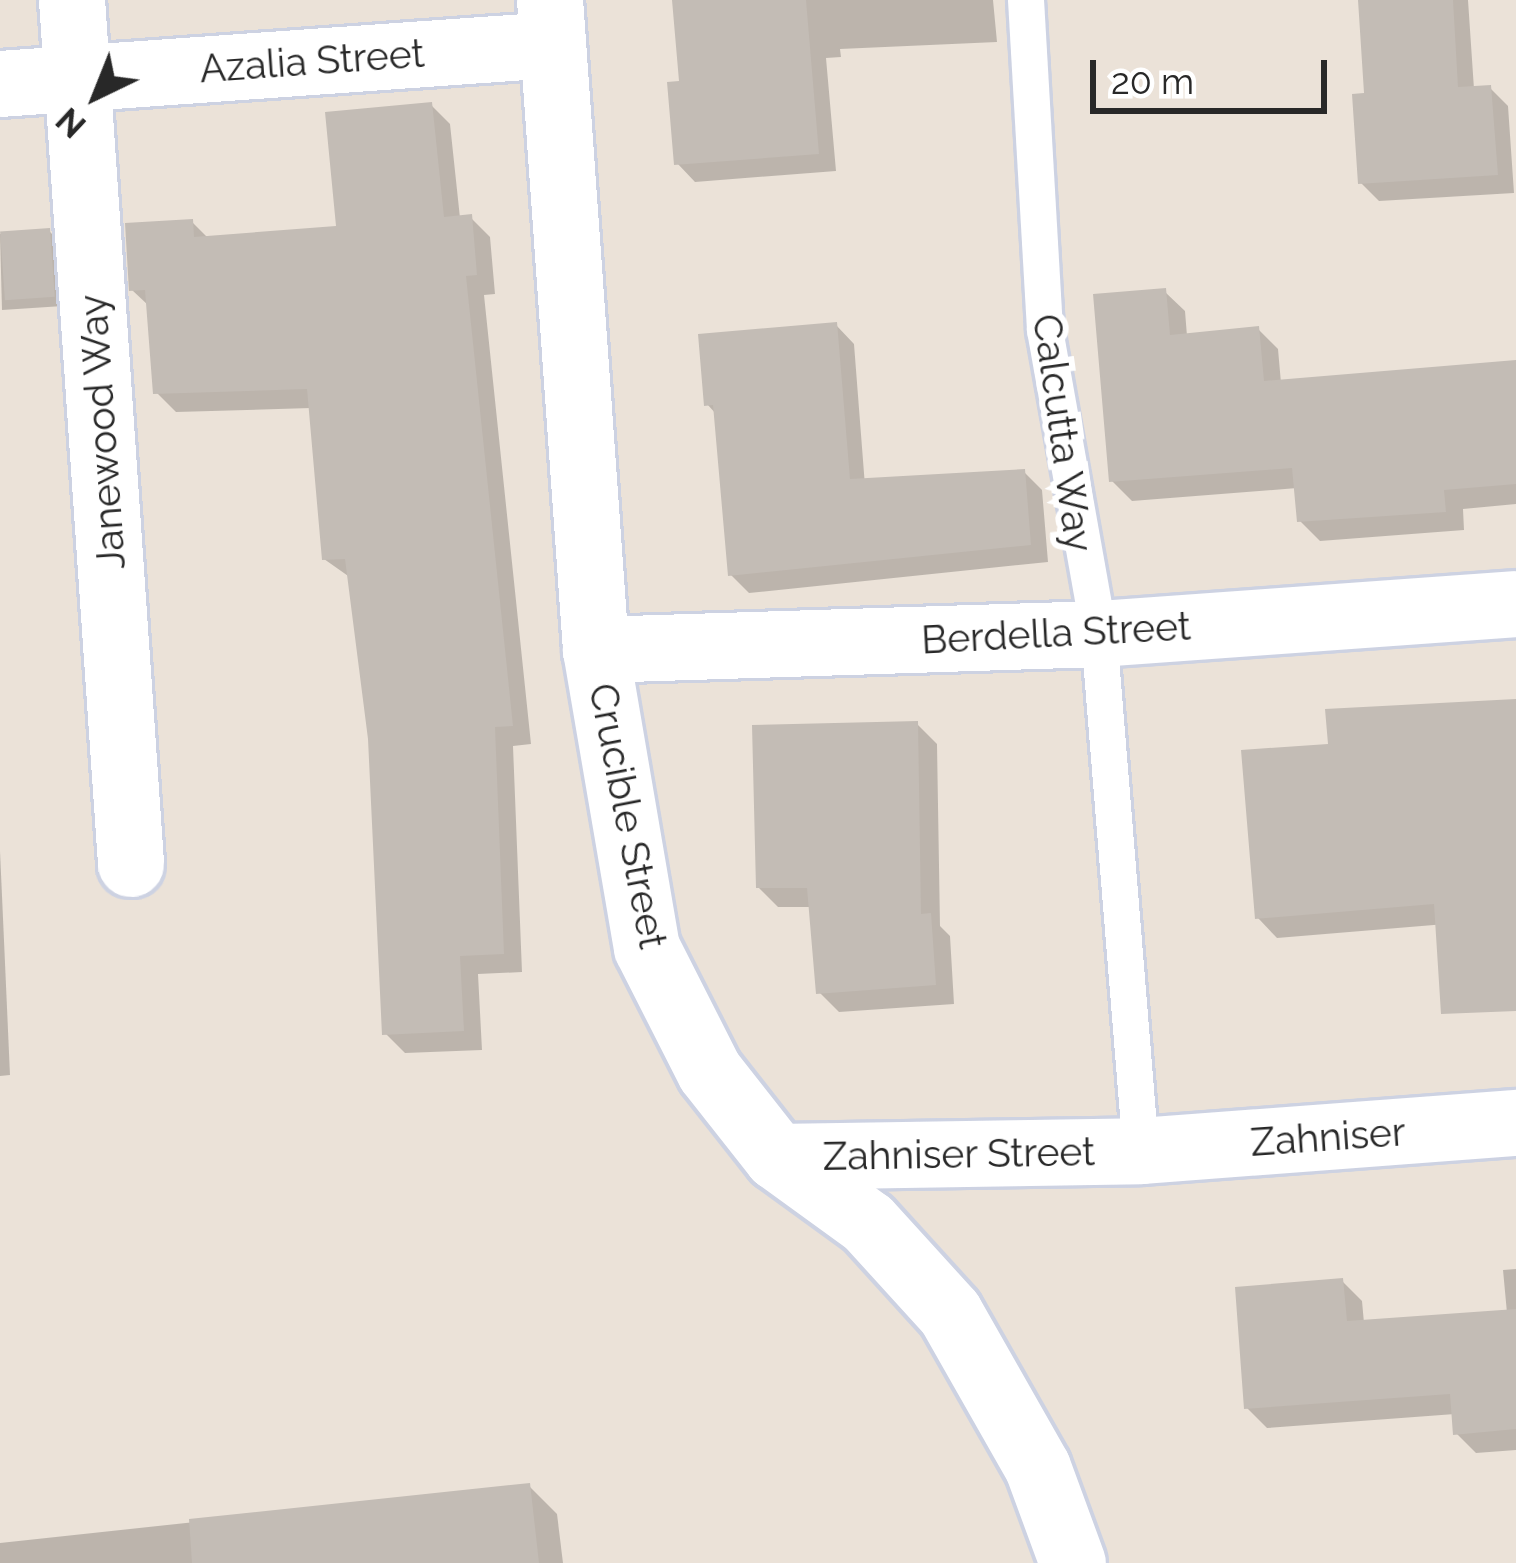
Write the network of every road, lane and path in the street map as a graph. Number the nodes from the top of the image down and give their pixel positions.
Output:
1 (72, 0) edge
2 (1026, 0) edge
3 (551, 22) edge
4 (78, 76) junction
5 (0, 84) edge
6 (1516, 604) edge
7 (1099, 634) junction
8 (596, 650) junction
9 (131, 864) dead end
10 (1516, 1123) edge
11 (1141, 1150) junction
12 (777, 1157) junction
13 (1073, 1563) edge

1 - 4 street, Janewood Way
2 - 7 lane, Calcutta Way
3 - 4 street, Azalia Street
3 - 8 street, Crucible Street
4 - 5 street, Azalia Street
4 - 9 street, Janewood Way
6 - 7 street, Berdella Street
7 - 8 street, Berdella Street
7 - 11 lane, Calcutta Way
8 - 12 street, Crucible Street
10 - 11 street, Zahniser
11 - 12 street, Zahniser Street
12 - 13 street, Crucible Street

